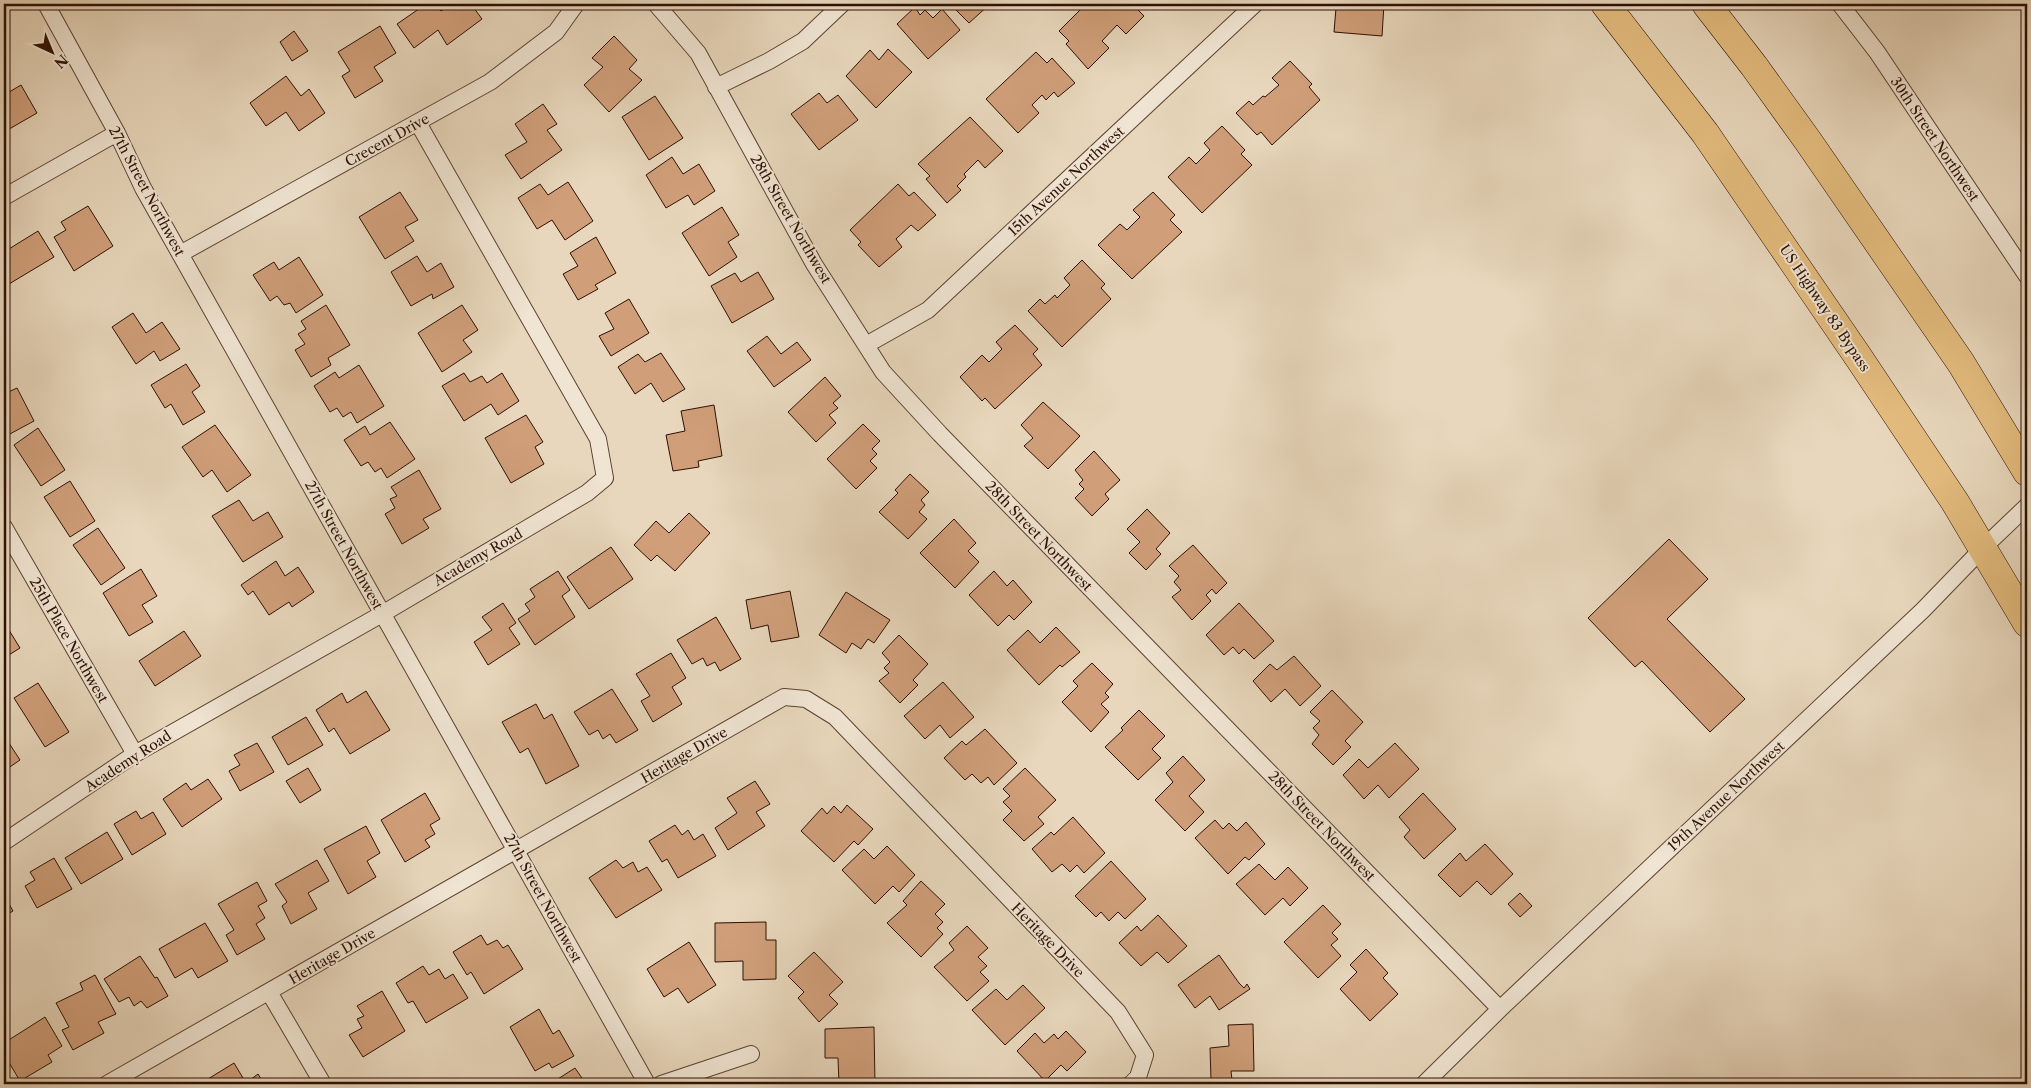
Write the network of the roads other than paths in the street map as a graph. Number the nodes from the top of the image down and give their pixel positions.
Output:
1 (46, 4) edge
2 (576, 4) edge
3 (656, 4) edge
4 (842, 4) edge
5 (1255, 4) edge
6 (1605, 4) edge
7 (1706, 4) edge
8 (1840, 4) edge
9 (716, 86) junction
10 (418, 123) junction
11 (116, 133) junction
12 (4, 197) edge
13 (180, 254) junction
14 (2027, 276) edge
15 (866, 345) junction
16 (2027, 472) edge
17 (2027, 506) edge
18 (4, 528) edge
19 (1983, 548) junction
20 (382, 614) junction
21 (2027, 623) edge
22 (135, 754) junction
23 (4, 842) edge
24 (516, 851) junction
25 (269, 992) junction
26 (1500, 1009) junction
27 (751, 1054) dead end
28 (107, 1084) edge
29 (323, 1084) edge
30 (646, 1084) edge
31 (661, 1084) edge
32 (1131, 1084) edge
33 (1424, 1084) edge

1 - 11 street, 27th Street Northwest
2 - 10 street, Crecent Drive
3 - 9 street, 28th Street Northwest
4 - 9 street
5 - 15 street, 15th Avenue Northwest
6 - 19 highway, US Highway 83 Bypass
7 - 16 highway
8 - 14 street, 30th Street Northwest
9 - 15 street, 28th Street Northwest
10 - 13 street, Crecent Drive
10 - 20 street, Academy Road
11 - 12 street
11 - 13 street, 27th Street Northwest
13 - 20 street, 27th Street Northwest
15 - 26 street, 28th Street Northwest
17 - 19 street, 19th Avenue Northwest
18 - 22 street, 25th Place Northwest
19 - 21 highway, US Highway 83 Bypass
19 - 26 street, 19th Avenue Northwest
20 - 22 street, Academy Road
20 - 24 street, 27th Street Northwest
22 - 23 street, Academy Road
24 - 25 street, Heritage Drive
24 - 30 street, 27th Street Northwest
24 - 32 street, Heritage Drive
25 - 28 street, Heritage Drive
25 - 29 street
26 - 33 street, 19th Avenue Northwest
27 - 31 street

